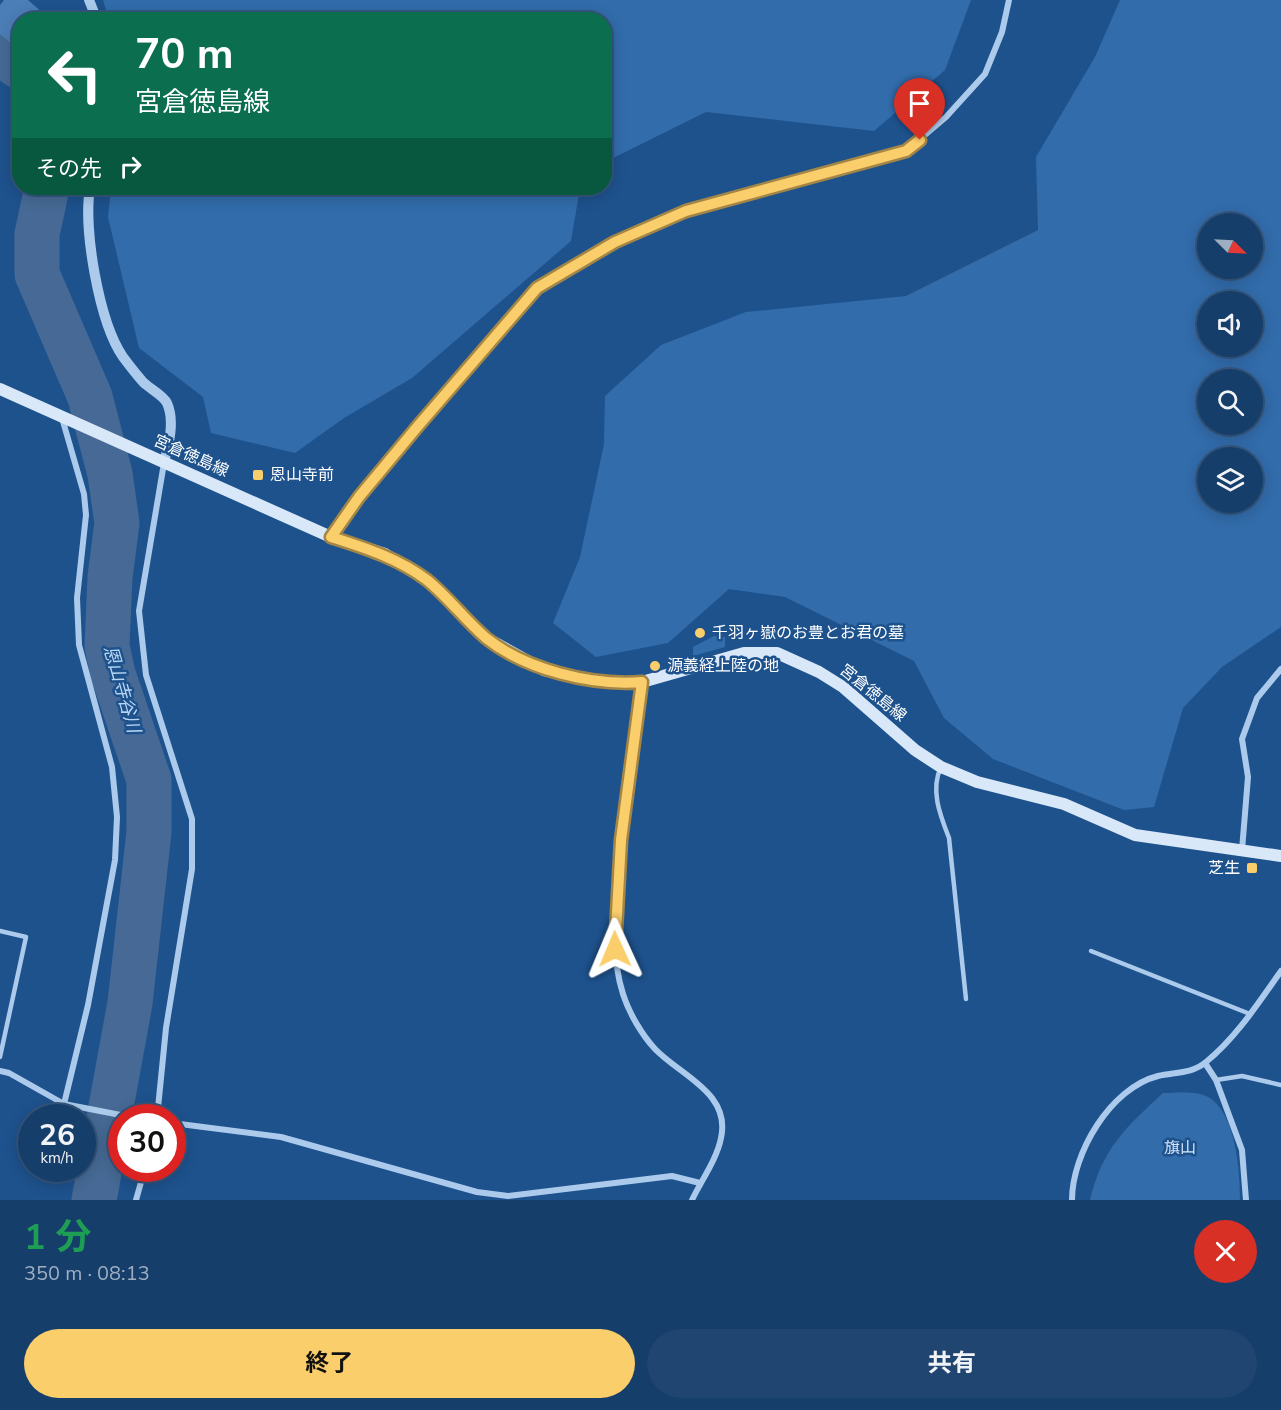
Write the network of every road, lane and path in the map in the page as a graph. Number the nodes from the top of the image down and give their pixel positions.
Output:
1 (1009, 0) edge
2 (90, 195) edge
3 (0, 389) edge
4 (61, 415) junction
5 (164, 462) junction
6 (331, 537) junction
7 (1281, 669) edge
8 (642, 682) junction
9 (941, 767) junction
10 (1242, 850) junction
11 (1281, 856) edge
12 (0, 931) edge
13 (1092, 951) dead end
14 (1281, 971) edge
15 (966, 999) dead end
16 (1250, 1014) junction
17 (0, 1057) edge
18 (1205, 1064) junction
19 (0, 1071) edge
20 (1216, 1080) junction
21 (1281, 1085) edge
22 (64, 1104) joint
23 (158, 1104) edge
24 (186, 1125) edge
25 (141, 1182) edge
26 (700, 1183) junction
27 (136, 1200) edge
28 (692, 1200) edge
29 (1072, 1200) edge
30 (1246, 1200) edge

1 - 6 street
2 - 5 street
3 - 4 main road, 宮倉徳島線
4 - 5 main road, 宮倉徳島線
4 - 22 street
5 - 6 main road, 宮倉徳島線
5 - 23 street
6 - 8 main road, 宮倉徳島線
7 - 10 street
8 - 9 main road, 宮倉徳島線
8 - 26 street
9 - 10 main road, 宮倉徳島線
9 - 15 lane
10 - 11 main road, 宮倉徳島線
12 - 17 lane
13 - 16 lane
14 - 16 street
16 - 18 street
18 - 20 street
18 - 29 street
19 - 22 street
20 - 21 lane
20 - 30 street
24 - 26 street
25 - 27 street
26 - 28 street

